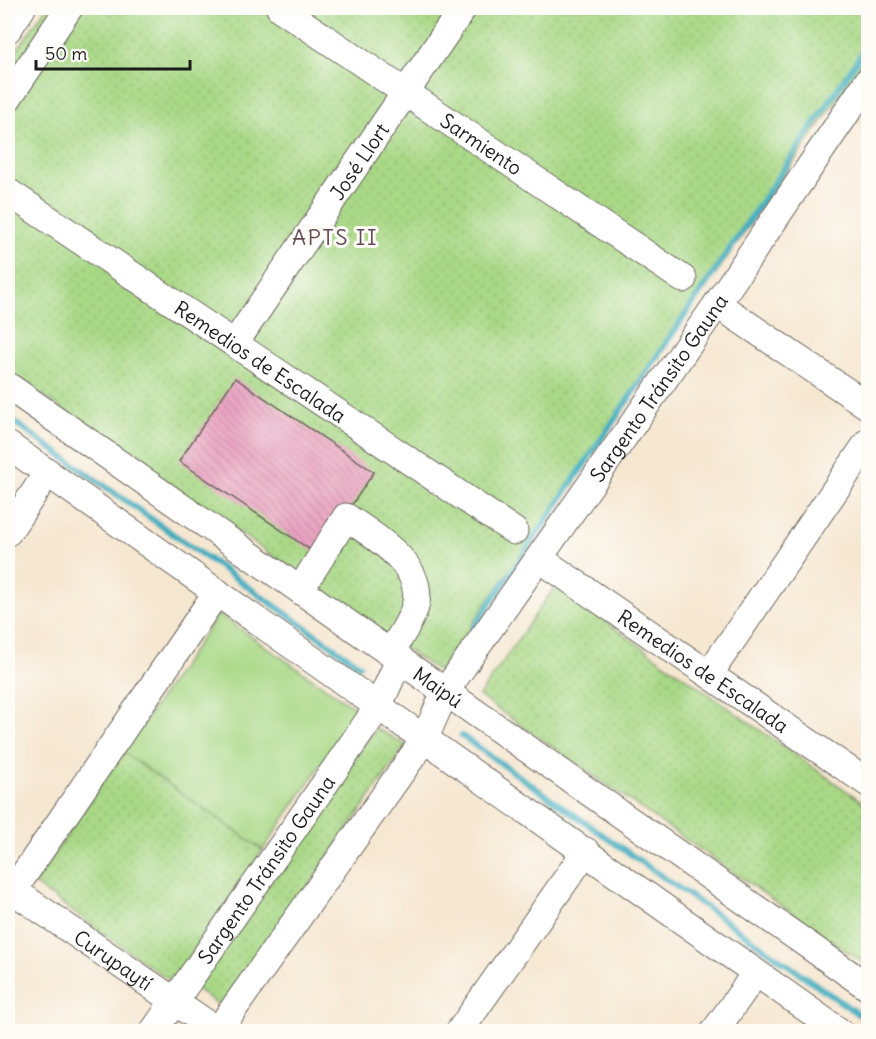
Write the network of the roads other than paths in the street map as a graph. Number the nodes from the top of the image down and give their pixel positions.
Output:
1 (22, 8) edge
2 (69, 8) edge
3 (280, 8) edge
4 (463, 8) edge
5 (8, 29) edge
6 (868, 81) edge
7 (407, 91) junction
8 (8, 98) edge
9 (8, 192) edge
10 (683, 279) dead end
11 (717, 304) junction
12 (235, 343) junction
13 (8, 386) edge
14 (868, 406) edge
15 (868, 442) edge
16 (8, 445) edge
17 (48, 472) junction
18 (514, 531) dead end
19 (8, 532) edge
20 (540, 559) junction
21 (300, 590) junction
22 (217, 592) junction
23 (395, 655) junction
24 (709, 674) junction
25 (445, 692) junction
26 (378, 707) junction
27 (424, 740) junction
28 (868, 783) edge
29 (586, 851) junction
30 (9, 892) edge
31 (755, 974) junction
32 (868, 987) edge
33 (174, 1001) junction
34 (218, 1031) edge
35 (153, 1032) edge
36 (459, 1032) edge
37 (714, 1032) edge
38 (840, 1032) edge

1 - 5 street
2 - 8 street
3 - 7 street, Sarmiento
4 - 7 street, José Llort
6 - 11 street, Sargento Tránsito Gauna
7 - 10 street, Sarmiento
7 - 12 street, José Llort
9 - 12 street, Remedios de Escalada
11 - 14 street
11 - 20 street, Sargento Tránsito Gauna
12 - 18 street, Remedios de Escalada
13 - 21 street, Maipú
15 - 24 street
16 - 17 street
17 - 19 street
17 - 22 street
20 - 24 street, Remedios de Escalada
20 - 25 street, Sargento Tránsito Gauna
21 - 23 street, Maipú
21 - 23 street, Sargento Tránsito Gauna
22 - 26 street
22 - 30 street
23 - 25 street, Maipú
23 - 26 street, Sargento Tránsito Gauna
24 - 28 street, Remedios de Escalada
25 - 27 street, Sargento Tránsito Gauna
25 - 32 street, Maipú
26 - 27 street
26 - 33 street, Sargento Tránsito Gauna
27 - 29 street
27 - 34 street
29 - 31 street
29 - 36 street
30 - 33 street, Curupaytí
31 - 37 street
31 - 38 street
33 - 34 street, Curupaytí
33 - 35 street, Sargento Tránsito Gauna

